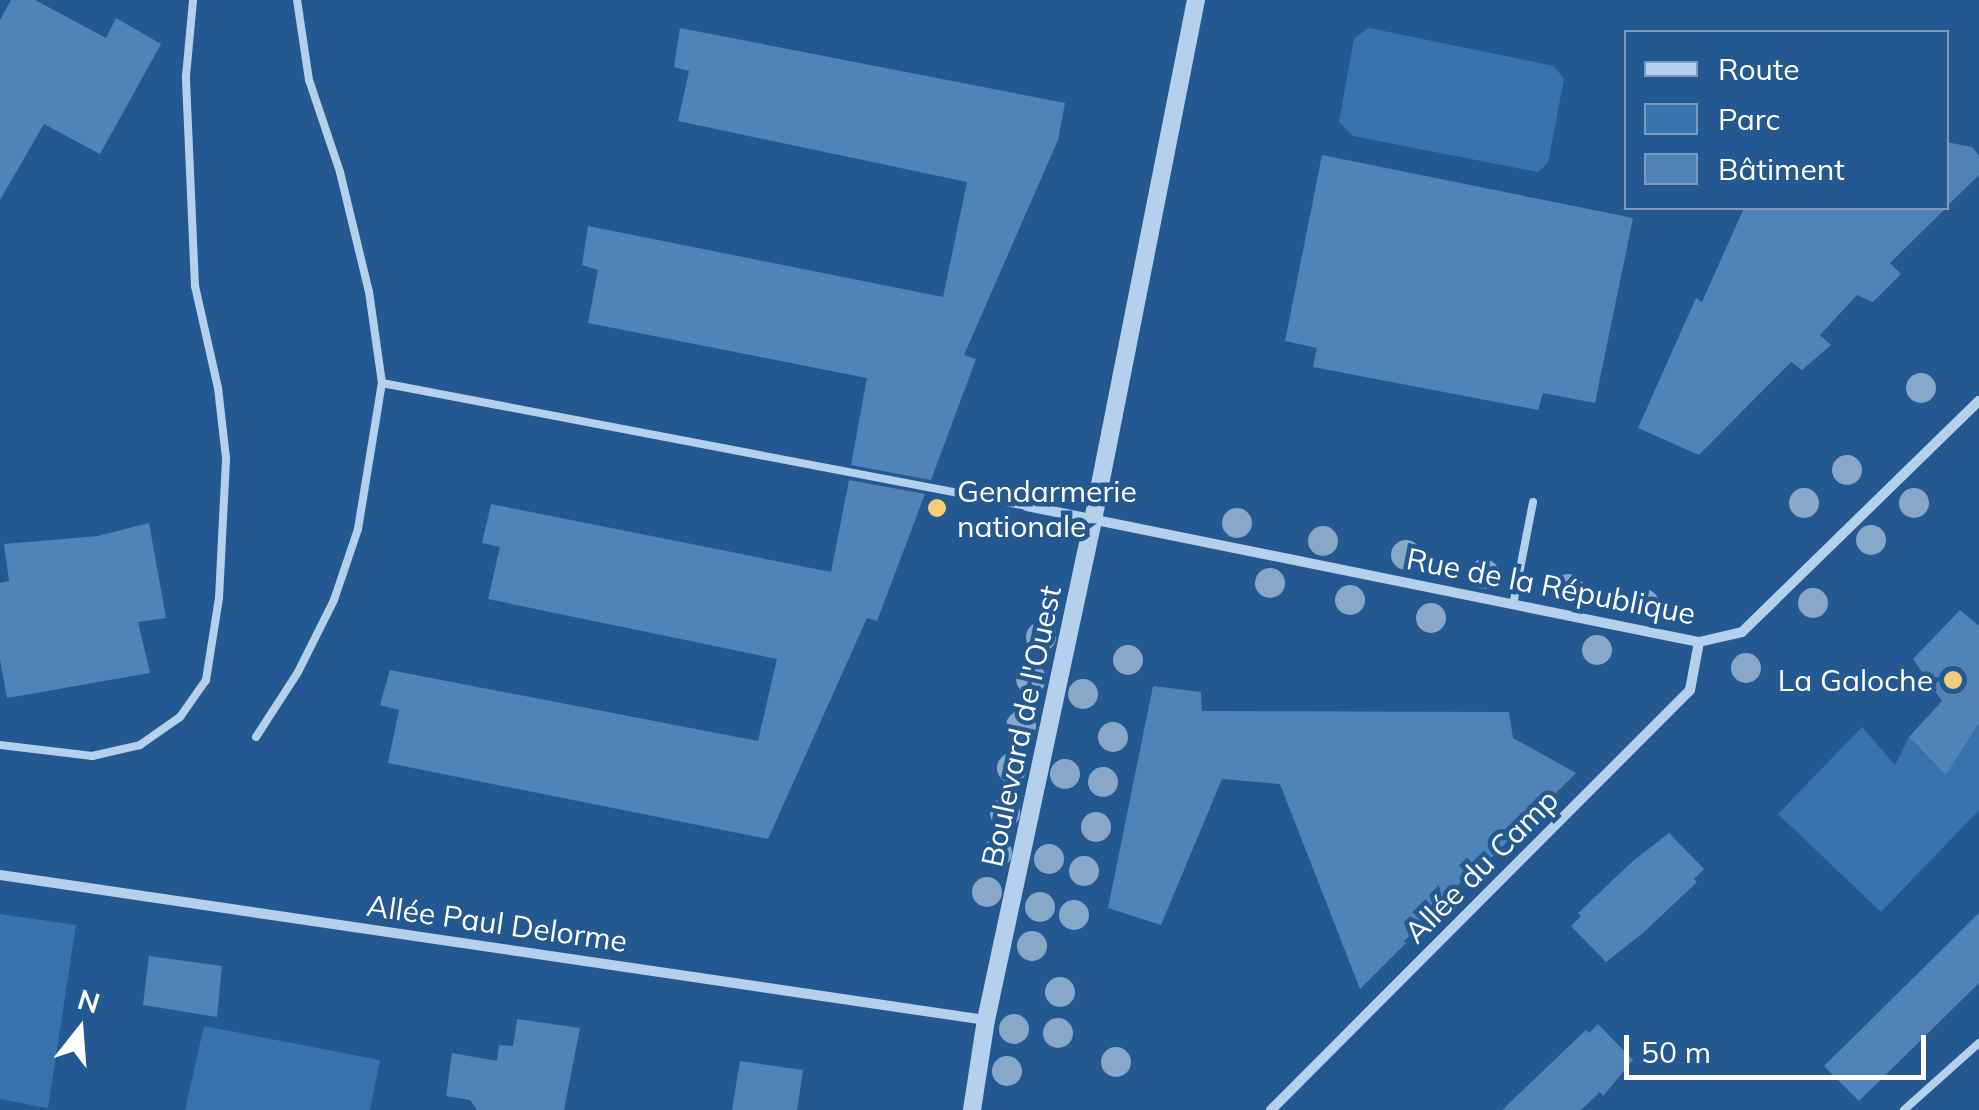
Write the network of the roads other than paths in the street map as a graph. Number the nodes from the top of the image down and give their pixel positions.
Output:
1 (193, 0) edge
2 (297, 0) edge
3 (1196, 0) edge
4 (382, 383) junction
5 (1979, 401) edge
6 (1533, 502) dead end
7 (1026, 506) joint
8 (1093, 520) junction
9 (1513, 605) junction
10 (1699, 642) junction
11 (256, 738) dead end
12 (0, 745) edge
13 (0, 875) edge
14 (986, 1020) junction
15 (1979, 1043) edge
16 (972, 1110) edge
17 (1271, 1110) edge
18 (1904, 1110) edge

1 - 12 lane
2 - 4 lane
3 - 8 street, Boulevard de l'Ouest
4 - 7 lane
4 - 11 lane
5 - 10 street, Rue de la République
6 - 9 lane
7 - 8 street, Rue de la République
8 - 9 street, Rue de la République
8 - 14 street, Boulevard de l'Ouest
9 - 10 street, Rue de la République
10 - 17 street, Allée du Camp
13 - 14 street, Allée Paul Delorme
14 - 16 street, Boulevard de l'Ouest
15 - 18 lane

